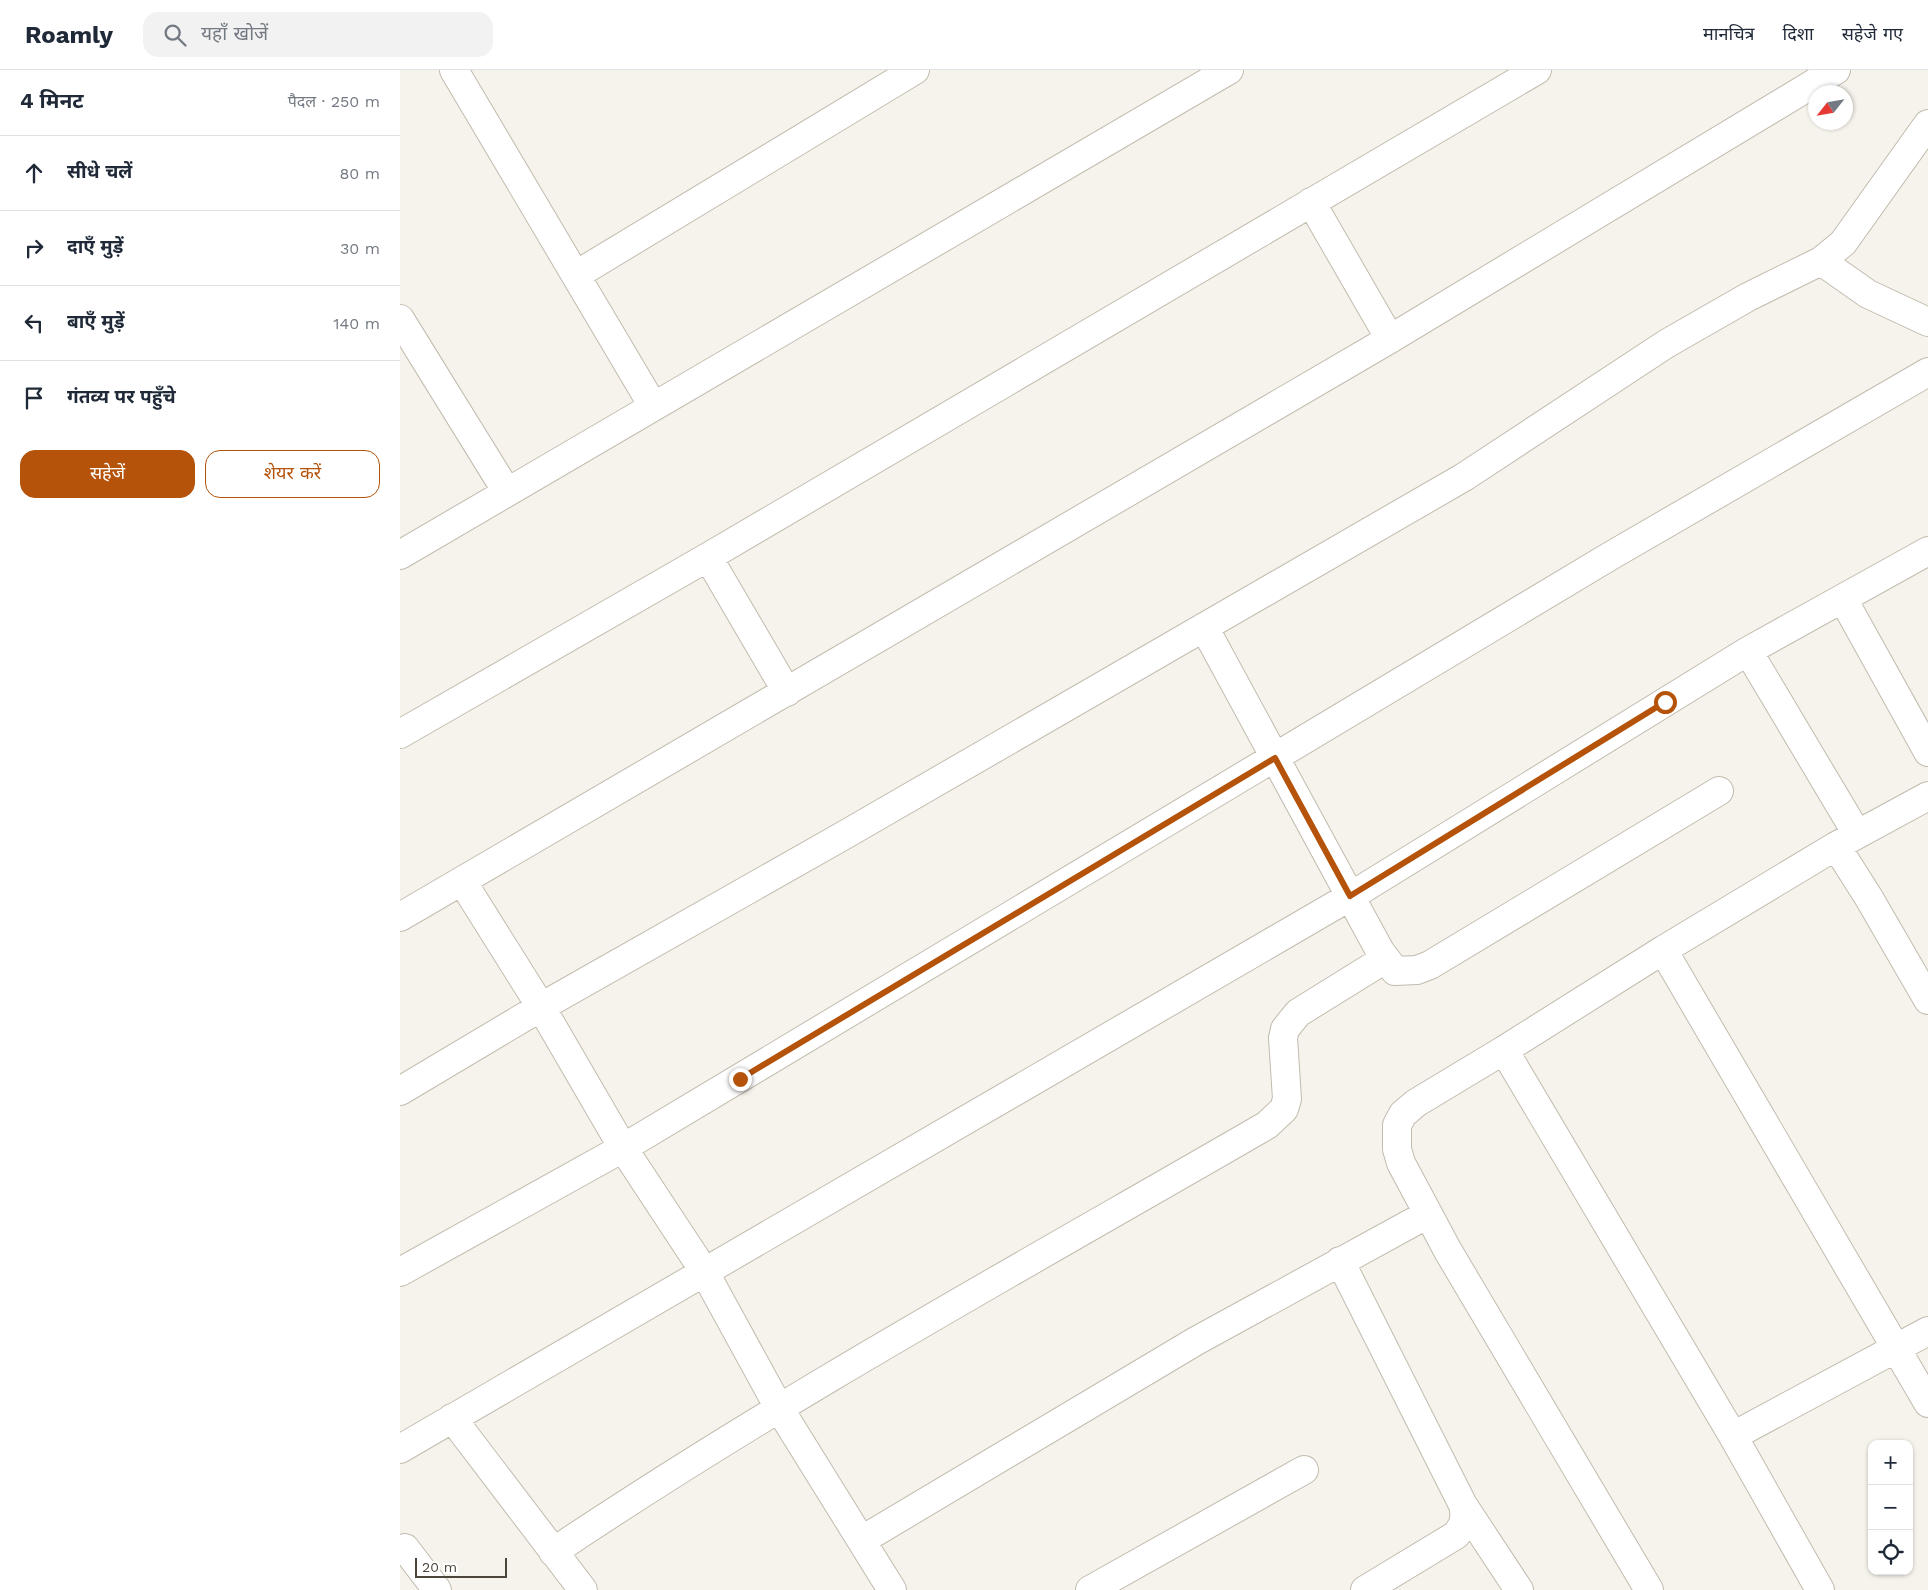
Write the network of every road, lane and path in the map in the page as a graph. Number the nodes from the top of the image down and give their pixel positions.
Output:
1 (454, 70) edge
2 (915, 70) edge
3 (1229, 70) edge
4 (1537, 70) edge
5 (1836, 70) edge
6 (1928, 124) edge
7 (1312, 202) junction
8 (1821, 261) junction
9 (576, 275) junction
10 (400, 318) edge
11 (1928, 322) edge
12 (1390, 339) junction
13 (1928, 372) edge
14 (654, 406) junction
15 (507, 492) junction
16 (1928, 551) edge
17 (400, 554) edge
18 (708, 557) junction
19 (1843, 599) junction
20 (1204, 627) junction
21 (1748, 651) junction
22 (787, 692) junction
23 (400, 734) edge
24 (1928, 752) edge
25 (1275, 758) junction
26 (1719, 791) dead end
27 (1928, 796) edge
28 (1847, 840) junction
29 (462, 881) junction
30 (1350, 896) junction
31 (400, 917) edge
32 (1663, 950) junction
33 (1385, 959) junction
34 (1928, 1000) edge
35 (541, 1007) junction
36 (1504, 1050) junction
37 (400, 1091) edge
38 (623, 1148) junction
39 (1428, 1214) junction
40 (1340, 1261) junction
41 (704, 1271) junction
42 (400, 1272) edge
43 (1928, 1331) edge
44 (1896, 1349) junction
45 (1928, 1402) edge
46 (779, 1408) junction
47 (452, 1418) junction
48 (1733, 1436) junction
49 (400, 1449) edge
50 (1304, 1470) dead end
51 (1463, 1505) junction
52 (862, 1540) junction
53 (405, 1548) dead end
54 (554, 1552) junction
55 (437, 1590) edge
56 (583, 1590) edge
57 (892, 1590) edge
58 (1090, 1590) edge
59 (1365, 1590) edge
60 (1519, 1590) edge
61 (1648, 1590) edge
62 (1820, 1590) edge

1 - 9 street
2 - 9 street
3 - 14 street
4 - 7 street
5 - 12 street
6 - 8 street
7 - 12 street
7 - 18 street
8 - 11 street
8 - 20 street
9 - 14 street
10 - 15 street
12 - 22 street
13 - 25 street
14 - 15 street
15 - 17 street
16 - 19 street
18 - 22 street
18 - 23 street
19 - 21 street
19 - 24 street
20 - 25 street
20 - 35 street
21 - 28 street
21 - 30 street
22 - 29 street
25 - 30 street
25 - 38 street
26 - 33 street
27 - 28 street
28 - 32 street
28 - 34 street
29 - 31 street
29 - 35 street
30 - 33 street
30 - 41 street
32 - 36 street
32 - 44 street
33 - 46 street
35 - 37 street
35 - 38 street
36 - 39 street
36 - 48 street
38 - 41 street
38 - 42 street
39 - 40 street
39 - 61 street
40 - 51 street
40 - 52 street
41 - 46 street
41 - 47 street
43 - 44 street
44 - 45 street
44 - 48 street
46 - 52 street
46 - 54 street
47 - 49 street
47 - 54 street
48 - 62 street
50 - 58 street
51 - 59 street
51 - 60 street
52 - 57 street
53 - 55 street
54 - 56 street

